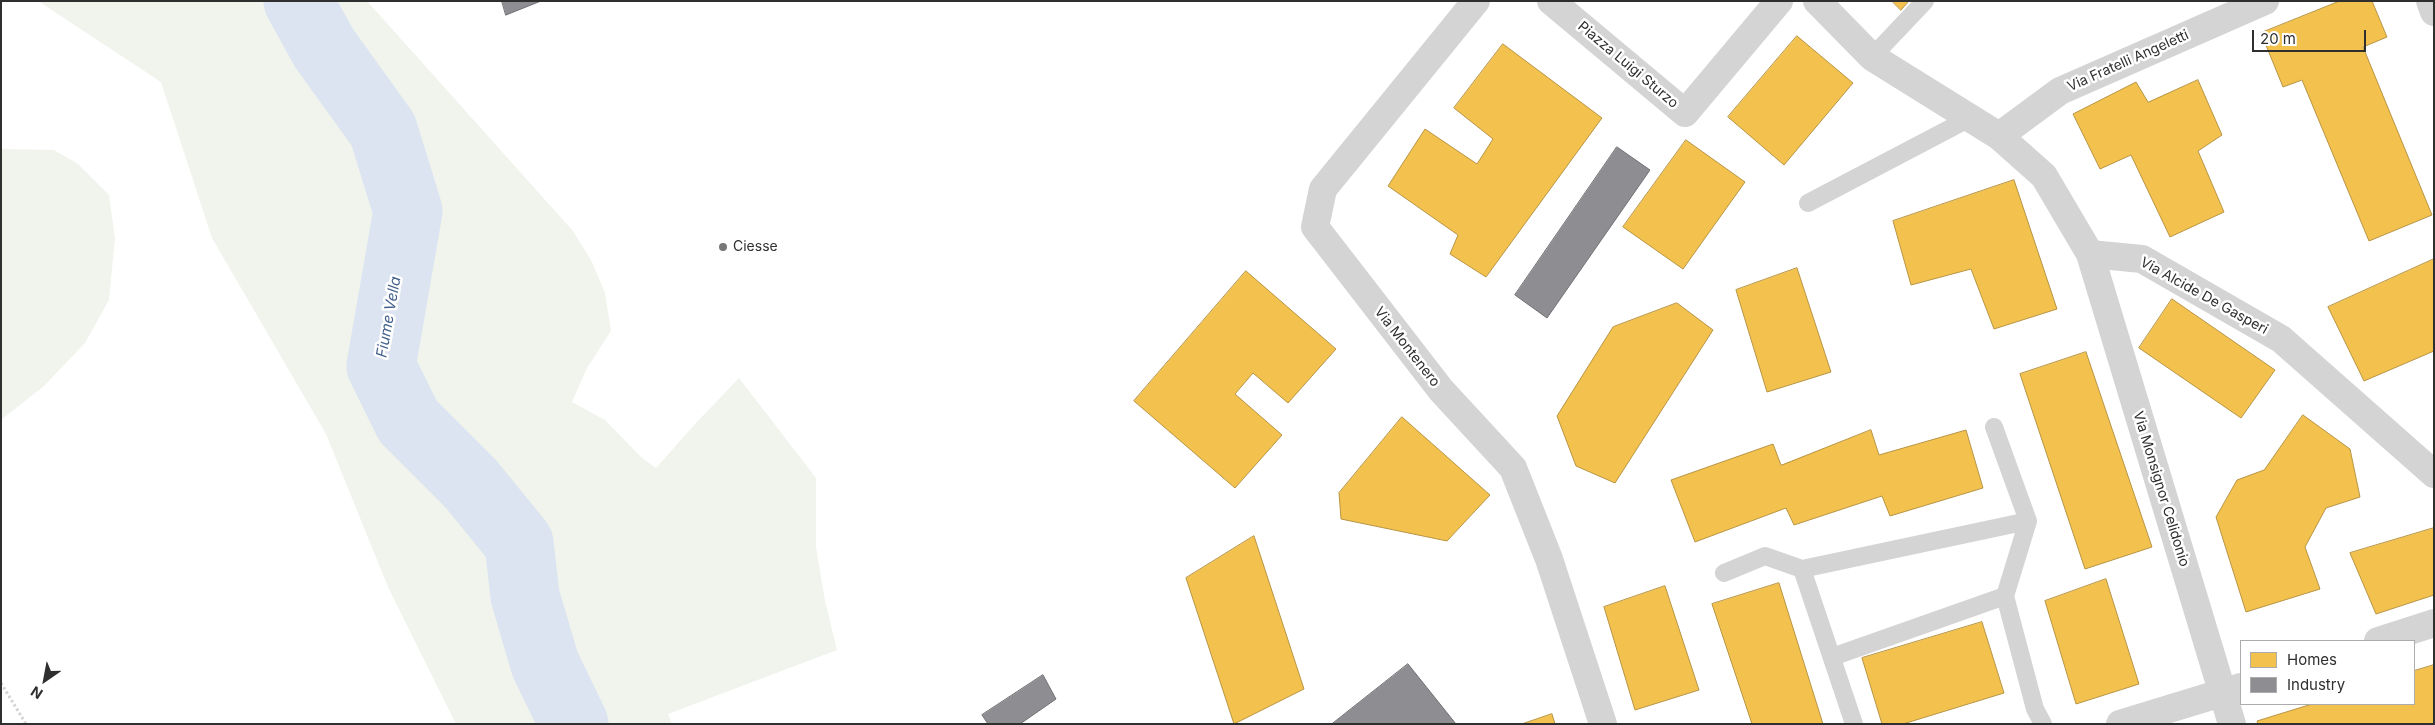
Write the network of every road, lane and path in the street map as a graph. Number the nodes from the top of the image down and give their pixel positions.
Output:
1 (1476, 1) edge
2 (1551, 1) edge
3 (1779, 1) edge
4 (1816, 1) edge
5 (1925, 1) edge
6 (2265, 1) edge
7 (2430, 1) edge
8 (2434, 12) edge
9 (1872, 57) junction
10 (1970, 118) junction
11 (1999, 136) junction
12 (1808, 202) dead end
13 (2090, 254) junction
14 (1994, 427) dead end
15 (2434, 474) edge
16 (2028, 522) junction
17 (1802, 569) junction
18 (1724, 573) dead end
19 (2005, 596) junction
20 (2434, 623) edge
21 (2381, 640) edge
22 (1832, 657) junction
23 (1, 683) edge
24 (2232, 690) edge
25 (26, 724) edge
26 (1603, 724) edge
27 (1854, 724) edge
28 (2043, 724) edge
29 (2120, 724) edge
30 (2232, 724) edge

1 - 26 street, Via Montenero
2 - 3 street, Piazza Luigi Sturzo
4 - 9 street
5 - 9 lane
6 - 11 street, Via Fratelli Angeletti
7 - 8 street
9 - 10 street
10 - 11 street
10 - 12 lane
11 - 13 street
13 - 15 street, Via Alcide De Gasperi
13 - 24 street, Via Monsignor Celidonio
14 - 16 lane
16 - 17 lane
16 - 19 lane
17 - 18 lane
17 - 22 lane
19 - 22 lane
19 - 28 lane
20 - 21 street
22 - 27 lane
23 - 25 path
24 - 29 street
24 - 30 street, Via Monsignor Celidonio

